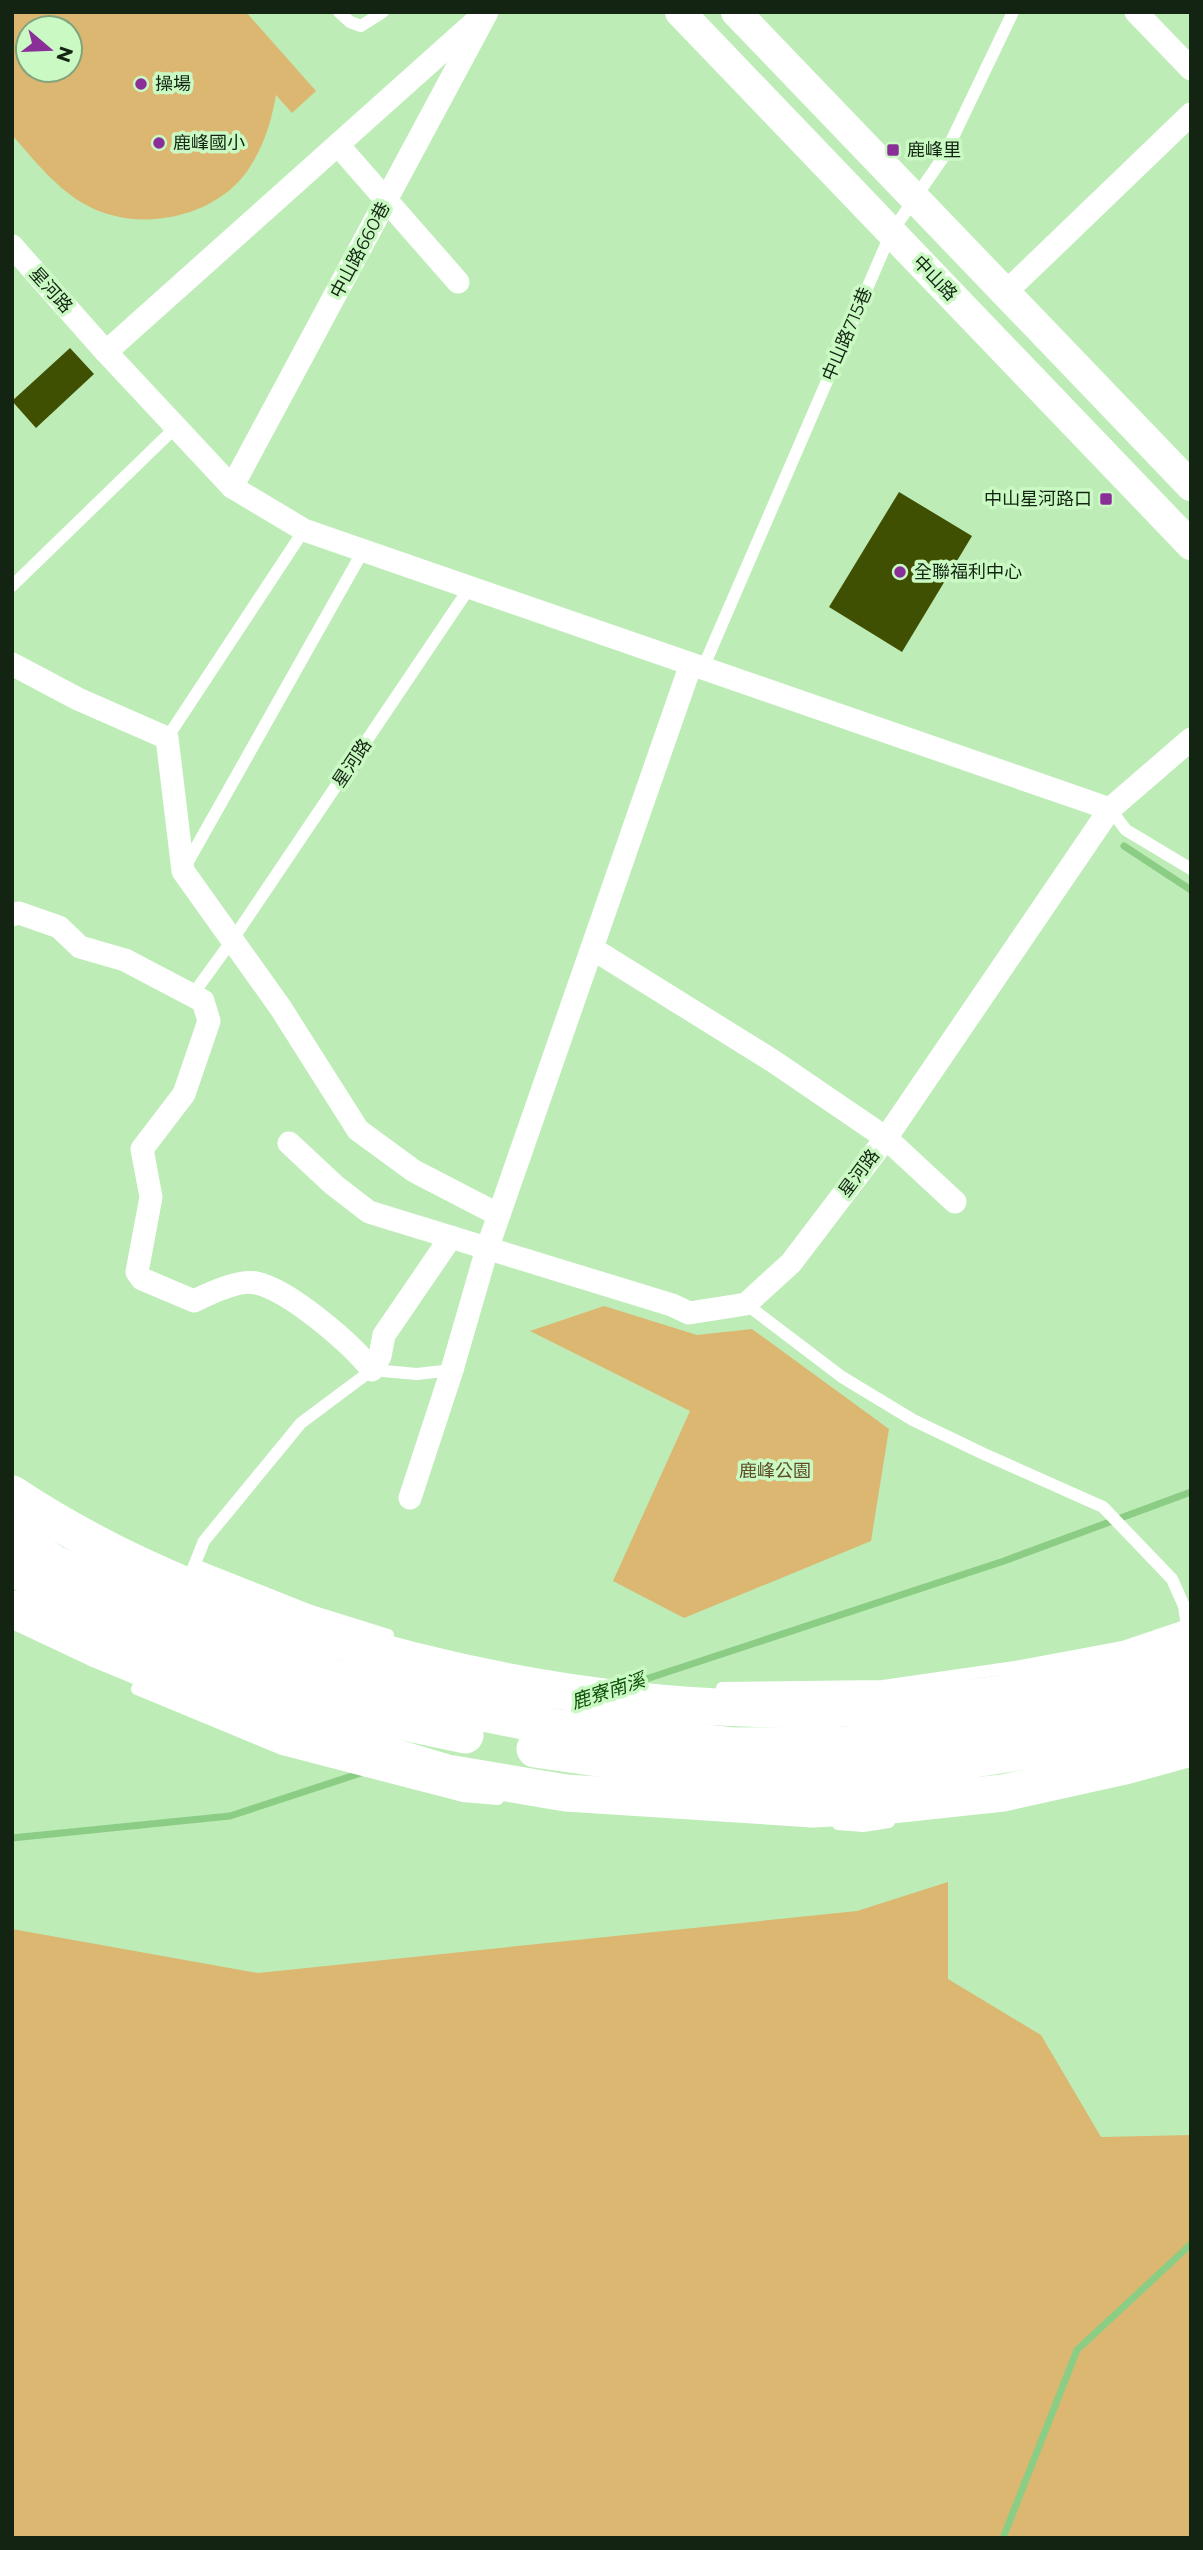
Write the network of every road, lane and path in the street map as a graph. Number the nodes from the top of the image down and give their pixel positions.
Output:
1 (339, 12) edge
2 (383, 12) edge
3 (487, 12) edge
4 (680, 12) edge
5 (736, 12) edge
6 (1013, 12) edge
7 (1136, 12) edge
8 (1191, 69) edge
9 (1191, 114) edge
10 (338, 145) junction
11 (914, 198) junction
12 (386, 200) junction
13 (891, 233) junction
14 (12, 246) edge
15 (458, 282) dead end
16 (1005, 293) junction
17 (106, 352) junction
18 (177, 426) junction
19 (1191, 486) edge
20 (232, 487) junction
21 (304, 530) junction
22 (1191, 545) edge
23 (363, 551) junction
24 (12, 586) edge
25 (470, 587) junction
26 (12, 664) edge
27 (697, 666) junction
28 (167, 738) junction
29 (1191, 739) edge
30 (1110, 809) junction
31 (1191, 869) edge
32 (183, 871) junction
33 (12, 915) edge
34 (233, 939) junction
35 (593, 949) junction
36 (203, 1001) junction
37 (886, 1138) junction
38 (289, 1143) dead end
39 (955, 1202) dead end
40 (499, 1215) junction
41 (451, 1237) junction
42 (487, 1248) junction
43 (746, 1304) junction
44 (372, 1370) junction
45 (452, 1370) junction
46 (12, 1494) edge
47 (410, 1498) dead end
48 (12, 1536) edge
49 (195, 1565) junction
50 (12, 1566) edge
51 (12, 1609) edge
52 (1189, 1633) edge
53 (399, 1638) dead end
54 (552, 1675) dead end
55 (1191, 1678) edge
56 (617, 1684) dead end
57 (710, 1688) dead end
58 (1191, 1711) edge
59 (1191, 1748) edge
60 (1191, 1760) edge
61 (516, 1801) dead end
62 (967, 1810) dead end
63 (902, 1820) dead end
64 (822, 1824) dead end

1 - 2 lane
3 - 10 street, 中山路660巷
3 - 12 street, 中山路660巷
4 - 13 street, 中山路
5 - 11 street
6 - 11 lane, 中山路715巷
7 - 8 street
9 - 16 street
10 - 12 street
10 - 17 street, 中山路660巷
11 - 13 lane, 中山路715巷
11 - 16 street
12 - 15 street
12 - 20 street, 中山路660巷
13 - 22 street, 中山路
13 - 27 lane, 中山路715巷
14 - 17 street, 星河路
16 - 19 street
17 - 18 street, 星河路
18 - 20 street, 星河路
18 - 24 lane
20 - 21 street, 星河路
21 - 23 street, 星河路
21 - 28 lane
23 - 25 street, 星河路
23 - 32 lane
25 - 27 street, 星河路
25 - 34 lane, 星河路
26 - 28 street
27 - 30 street, 星河路
27 - 35 street
28 - 32 street
29 - 30 street, 星河路
30 - 31 lane
30 - 37 street, 星河路
32 - 34 street
33 - 36 street
34 - 36 lane, 星河路
34 - 40 street
35 - 37 street
35 - 40 street
36 - 44 street
37 - 39 street
37 - 43 street, 星河路
38 - 41 street
40 - 42 street
41 - 42 street
41 - 44 street
42 - 43 street
42 - 45 street
43 - 52 lane
44 - 45 lane
44 - 49 lane
45 - 47 street
46 - 52 main road
48 - 55 main road
49 - 53 lane
49 - 61 lane
50 - 58 main road
51 - 59 main road
52 - 57 lane
54 - 56 lane
60 - 62 lane
63 - 64 lane

